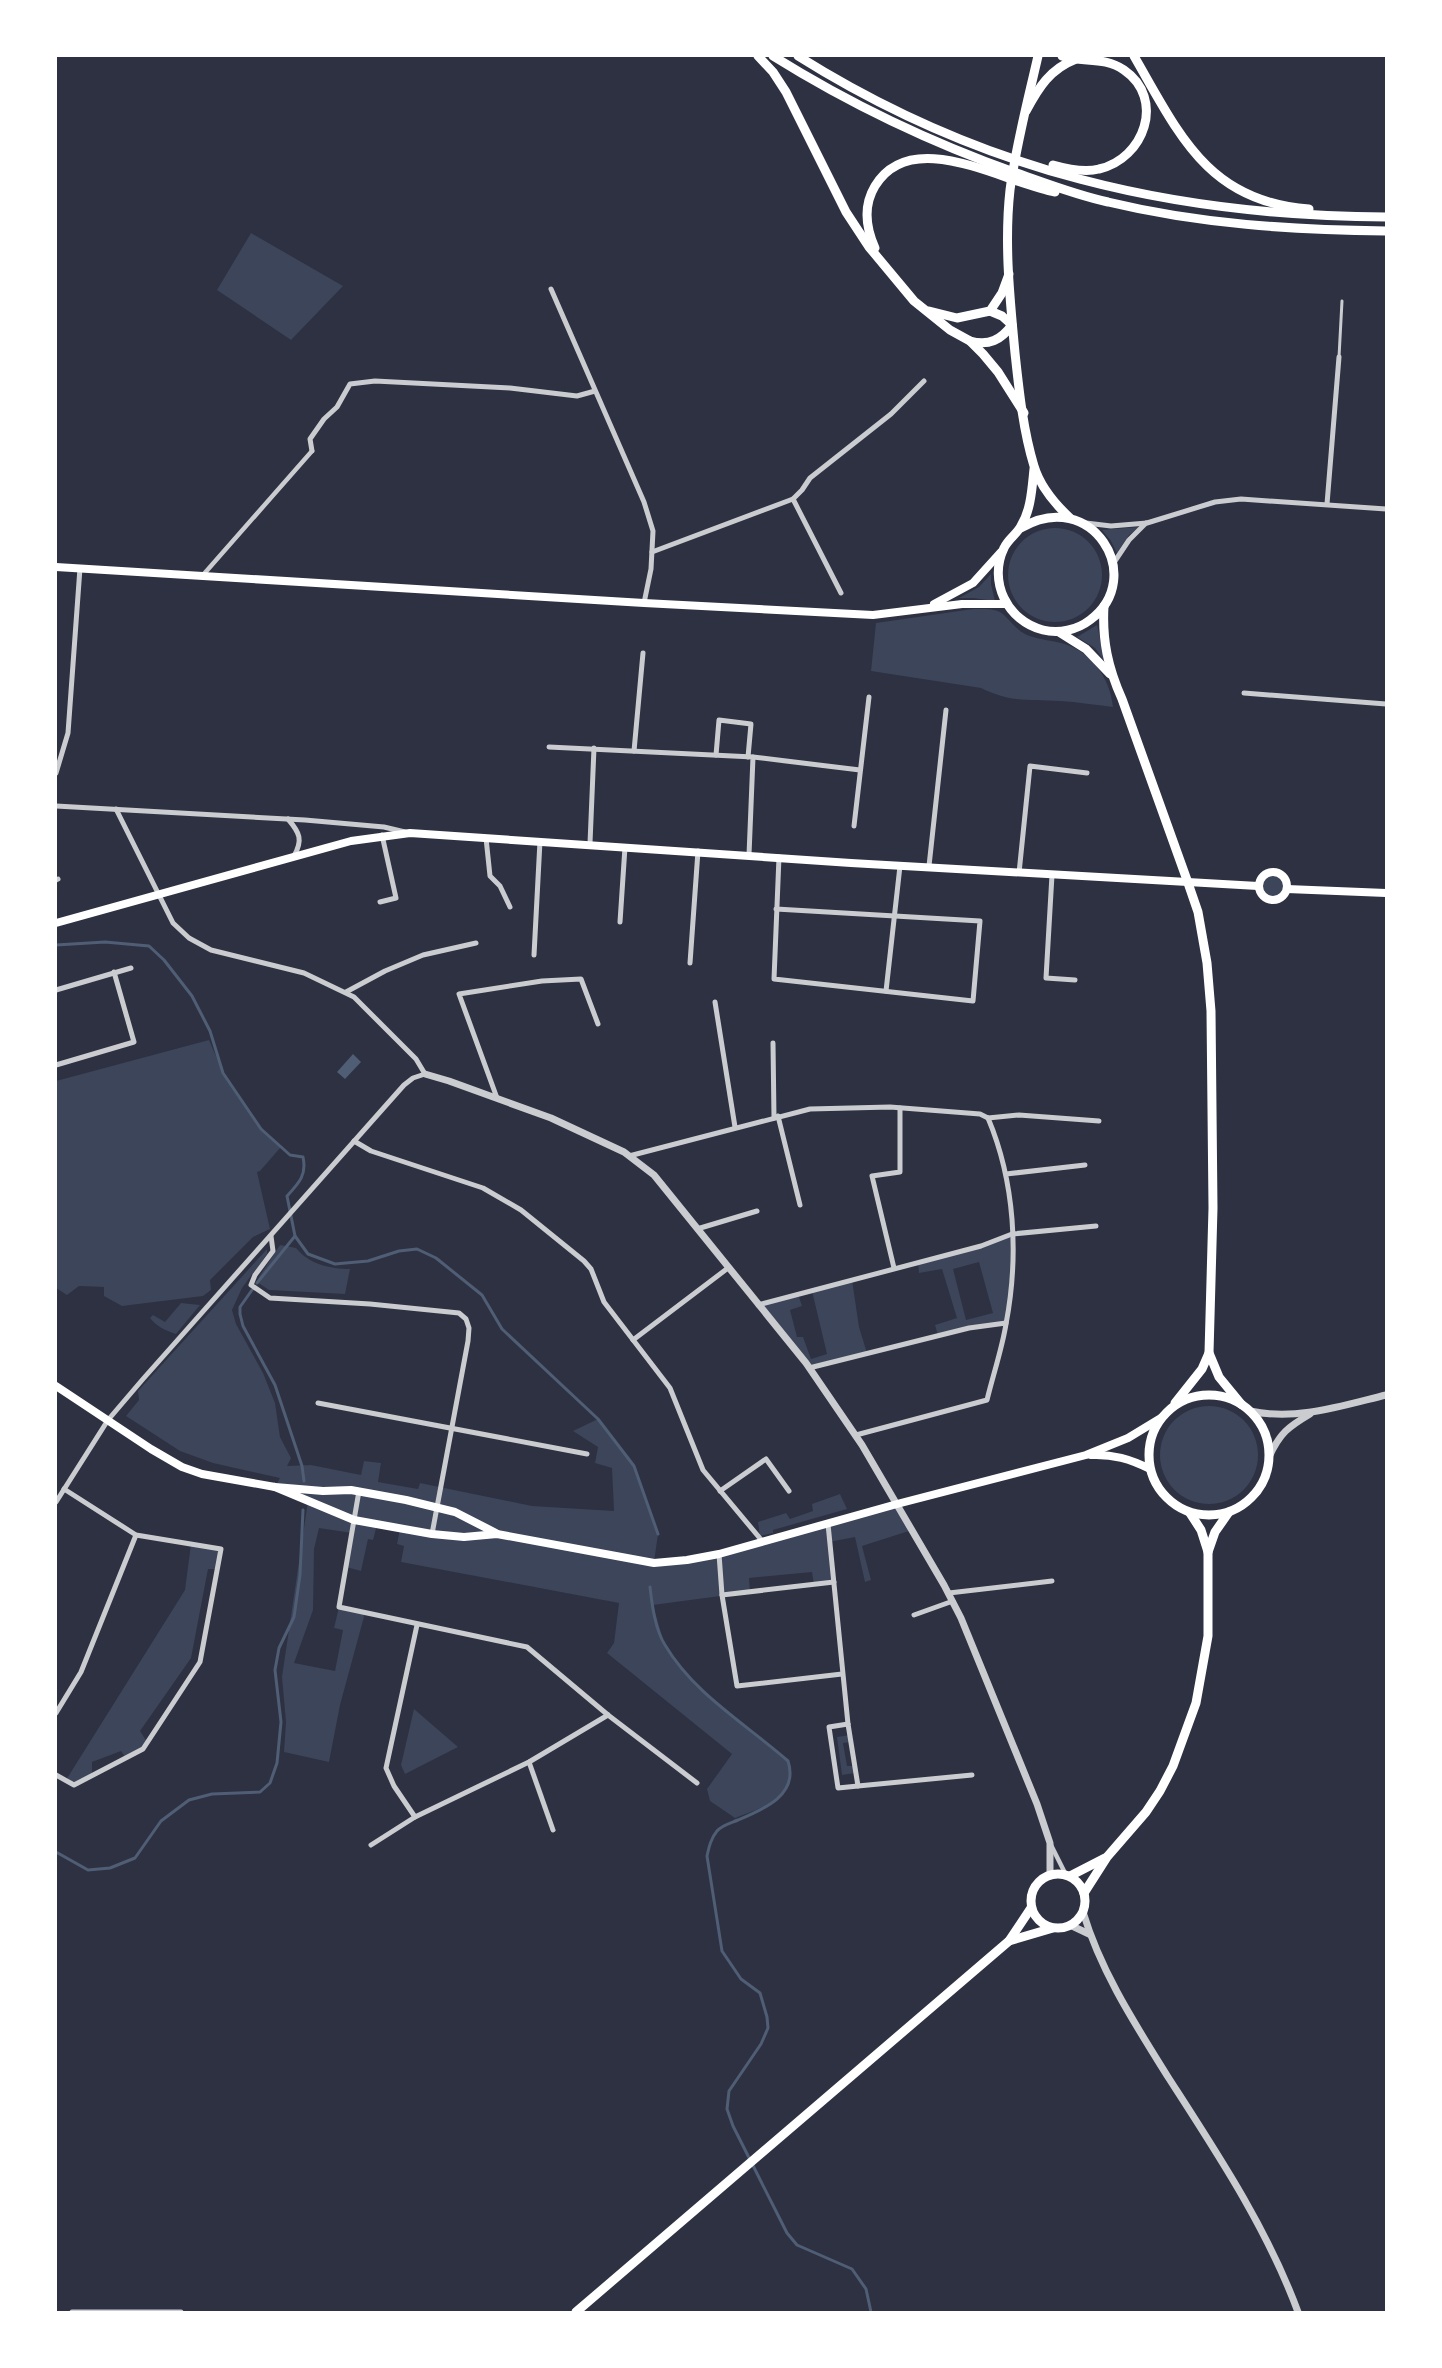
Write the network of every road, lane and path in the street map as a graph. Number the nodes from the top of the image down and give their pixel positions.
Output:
1 (758, 56) edge
2 (773, 56) edge
3 (798, 56) edge
4 (1038, 56) edge
5 (1062, 56) edge
6 (1134, 56) edge
7 (1076, 58) junction
8 (1026, 111) junction
9 (919, 123) junction
10 (1073, 193) junction
11 (1386, 215) edge
12 (1386, 231) edge
13 (884, 266) junction
14 (1009, 274) junction
15 (551, 289) dead end
16 (1342, 302) dead end
17 (924, 309) junction
18 (990, 311) junction
19 (1012, 325) junction
20 (970, 341) junction
21 (1339, 357) joint
22 (924, 381) dead end
23 (595, 391) junction
24 (1024, 413) junction
25 (312, 452) joint
26 (1034, 467) junction
27 (793, 499) junction
28 (1327, 504) junction
29 (1386, 508) edge
30 (1070, 518) junction
31 (1082, 522) junction
32 (1147, 523) junction
33 (1021, 528) junction
34 (1004, 548) junction
35 (652, 552) junction
36 (1113, 564) junction
37 (56, 567) edge
38 (80, 568) junction
39 (202, 576) junction
40 (840, 593) dead end
41 (644, 603) junction
42 (1006, 604) junction
43 (1104, 606) junction
44 (926, 608) junction
45 (1059, 632) junction
46 (643, 653) dead end
47 (1112, 677) junction
48 (1244, 693) dead end
49 (869, 697) dead end
50 (1386, 704) edge
51 (946, 710) dead end
52 (549, 747) dead end
53 (594, 748) junction
54 (634, 751) junction
55 (716, 755) junction
56 (751, 757) junction
57 (860, 770) junction
58 (56, 773) edge
59 (1087, 773) dead end
60 (56, 806) edge
61 (116, 809) junction
62 (288, 819) junction
63 (854, 826) dead end
64 (410, 833) junction
65 (382, 836) junction
66 (486, 838) junction
67 (540, 841) junction
68 (590, 843) junction
69 (625, 847) junction
70 (698, 851) junction
71 (750, 855) junction
72 (294, 856) junction
73 (779, 856) junction
74 (900, 866) junction
75 (929, 867) junction
76 (1019, 873) junction
77 (1052, 875) junction
78 (1258, 886) junction
79 (1287, 889) junction
80 (1386, 893) edge
81 (157, 896) junction
82 (380, 902) dead end
83 (510, 907) dead end
84 (776, 909) junction
85 (895, 918) junction
86 (620, 922) dead end
87 (56, 923) edge
88 (476, 943) dead end
89 (534, 955) dead end
90 (690, 963) dead end
91 (131, 968) dead end
92 (114, 972) junction
93 (1075, 980) dead end
94 (56, 990) edge
95 (886, 991) junction
96 (346, 992) junction
97 (715, 1002) dead end
98 (598, 1024) dead end
99 (773, 1043) dead end
100 (56, 1065) edge
101 (425, 1074) junction
102 (496, 1098) junction
103 (900, 1108) junction
104 (776, 1117) junction
105 (988, 1118) junction
106 (1099, 1121) dead end
107 (735, 1127) junction
108 (354, 1142) junction
109 (629, 1156) junction
110 (1085, 1165) dead end
111 (1006, 1174) junction
112 (800, 1205) dead end
113 (757, 1211) dead end
114 (1096, 1226) dead end
115 (697, 1229) junction
116 (1012, 1234) junction
117 (271, 1236) junction
118 (728, 1268) junction
119 (894, 1268) junction
120 (758, 1305) junction
121 (1006, 1323) junction
122 (633, 1340) junction
123 (1209, 1353) junction
124 (809, 1368) junction
125 (56, 1386) edge
126 (1386, 1395) edge
127 (318, 1403) dead end
128 (1171, 1408) junction
129 (1246, 1408) junction
130 (1312, 1413) junction
131 (1161, 1418) junction
132 (108, 1420) junction
133 (452, 1429) junction
134 (856, 1435) junction
135 (587, 1454) dead end
136 (1086, 1455) junction
137 (1269, 1456) junction
138 (1150, 1469) junction
139 (275, 1487) junction
140 (64, 1489) junction
141 (359, 1491) junction
142 (720, 1491) junction
143 (789, 1491) dead end
144 (56, 1502) edge
145 (897, 1504) junction
146 (437, 1506) junction
147 (1229, 1512) junction
148 (1190, 1513) junction
149 (354, 1520) junction
150 (828, 1524) junction
151 (432, 1534) junction
152 (497, 1534) junction
153 (136, 1535) junction
154 (763, 1542) junction
155 (1208, 1552) junction
156 (718, 1554) junction
157 (1052, 1581) dead end
158 (834, 1582) junction
159 (949, 1593) junction
160 (722, 1595) junction
161 (953, 1601) junction
162 (914, 1615) dead end
163 (417, 1625) junction
164 (843, 1674) junction
165 (56, 1713) edge
166 (608, 1715) junction
167 (848, 1724) junction
168 (529, 1762) junction
169 (56, 1775) edge
170 (972, 1775) dead end
171 (697, 1783) dead end
172 (858, 1786) junction
173 (415, 1817) junction
174 (553, 1830) dead end
175 (1050, 1843) junction
176 (371, 1845) dead end
177 (1107, 1857) junction
178 (1050, 1874) junction
179 (1068, 1875) junction
180 (1084, 1893) junction
181 (1031, 1908) junction
182 (1083, 1912) junction
183 (1070, 1925) junction
184 (1053, 1928) junction
185 (1089, 1934) junction
186 (1009, 1941) junction
187 (95, 2312) edge
188 (72, 2313) edge
189 (181, 2313) edge
190 (576, 2313) edge
191 (1298, 2313) edge

1 - 13 main road
2 - 10 main road
3 - 9 main road
4 - 8 main road
5 - 7 main road
6 - 11 main road
7 - 8 main road
7 - 9 main road
8 - 14 main road
9 - 11 main road
10 - 12 main road
10 - 13 main road
13 - 17 main road
14 - 18 main road
14 - 19 main road
15 - 23 street
16 - 21 lane
17 - 18 main road
17 - 20 main road
18 - 19 main road
19 - 20 main road
19 - 24 main road
20 - 24 main road
21 - 28 street
22 - 27 street
23 - 25 street
23 - 35 street
24 - 26 main road
25 - 39 street
26 - 30 main road
26 - 33 main road
27 - 35 street
27 - 40 street
28 - 29 street
28 - 32 street
30 - 31 main road
30 - 33 main road
31 - 32 street
31 - 36 main road
32 - 36 street
33 - 34 main road
34 - 42 main road
34 - 44 main road
35 - 41 street
36 - 43 main road
37 - 38 main road
38 - 39 main road
38 - 58 street
39 - 41 main road
41 - 44 main road
42 - 44 main road
42 - 45 main road
43 - 45 main road
43 - 47 main road
45 - 47 main road
46 - 54 street
47 - 123 main road
48 - 50 street
49 - 57 street
51 - 75 street
52 - 53 street
53 - 54 street
53 - 68 street
54 - 55 street
55 - 56 street
55 - 56 street
56 - 57 street
56 - 71 street
57 - 63 street
59 - 76 street
60 - 61 street
61 - 62 street
61 - 81 street
62 - 64 street
62 - 72 street
64 - 65 main road
64 - 66 main road
65 - 72 main road
65 - 82 street
66 - 67 main road
66 - 83 street
67 - 68 main road
67 - 89 street
68 - 69 main road
69 - 70 main road
69 - 86 street
70 - 71 main road
70 - 90 street
71 - 73 main road
72 - 81 main road
73 - 74 main road
73 - 84 street
74 - 75 main road
74 - 85 street
75 - 76 main road
76 - 77 main road
77 - 78 main road
77 - 93 street
78 - 79 main road
78 - 79 main road
79 - 80 main road
81 - 87 main road
81 - 96 street
84 - 85 street
84 - 95 street
85 - 95 street
85 - 95 street
88 - 96 street
91 - 92 street
92 - 94 street
92 - 100 street
96 - 101 street
97 - 107 street
98 - 102 street
99 - 104 street
101 - 102 street
101 - 108 street
102 - 109 street
103 - 104 street
103 - 105 street
103 - 119 street
104 - 107 street
104 - 112 street
105 - 106 street
105 - 111 street
107 - 109 street
108 - 117 street
108 - 122 street
109 - 115 street
110 - 111 street
111 - 116 street
113 - 115 street
114 - 116 street
115 - 118 street
116 - 119 street
116 - 121 street
117 - 132 street
117 - 133 street
118 - 120 street
118 - 122 street
119 - 120 street
120 - 124 street
121 - 124 street
121 - 134 street
122 - 142 street
123 - 128 main road
123 - 129 main road
124 - 134 street
125 - 132 main road
126 - 130 street
127 - 133 street
128 - 129 main road
128 - 131 main road
129 - 130 street
129 - 137 main road
130 - 137 street
131 - 136 main road
131 - 138 main road
132 - 139 main road
132 - 140 street
133 - 135 street
133 - 146 street
134 - 145 street
136 - 138 main road
136 - 145 main road
137 - 147 main road
138 - 148 main road
139 - 141 main road
139 - 149 main road
140 - 144 street
140 - 153 street
141 - 146 main road
141 - 149 street
142 - 143 street
142 - 154 street
145 - 150 main road
145 - 159 street
146 - 151 street
146 - 152 main road
147 - 148 main road
147 - 155 main road
148 - 155 main road
149 - 151 main road
149 - 163 street
150 - 154 main road
150 - 158 street
151 - 152 main road
152 - 156 main road
153 - 165 street
153 - 169 street
154 - 156 main road
155 - 177 main road
156 - 160 street
157 - 159 street
158 - 160 street
158 - 164 street
159 - 161 street
160 - 164 street
161 - 162 street
161 - 175 street
163 - 166 street
163 - 173 street
164 - 167 street
166 - 168 street
166 - 171 street
167 - 172 street
167 - 172 street
168 - 173 street
168 - 174 street
170 - 172 street
173 - 176 street
175 - 178 street
175 - 179 street
177 - 179 main road
177 - 180 main road
178 - 179 main road
178 - 181 main road
179 - 180 main road
180 - 182 main road
181 - 184 main road
181 - 186 main road
182 - 183 main road
182 - 185 street
183 - 184 main road
183 - 185 street
184 - 186 main road
185 - 191 street
186 - 190 main road
187 - 188 street
187 - 189 street

